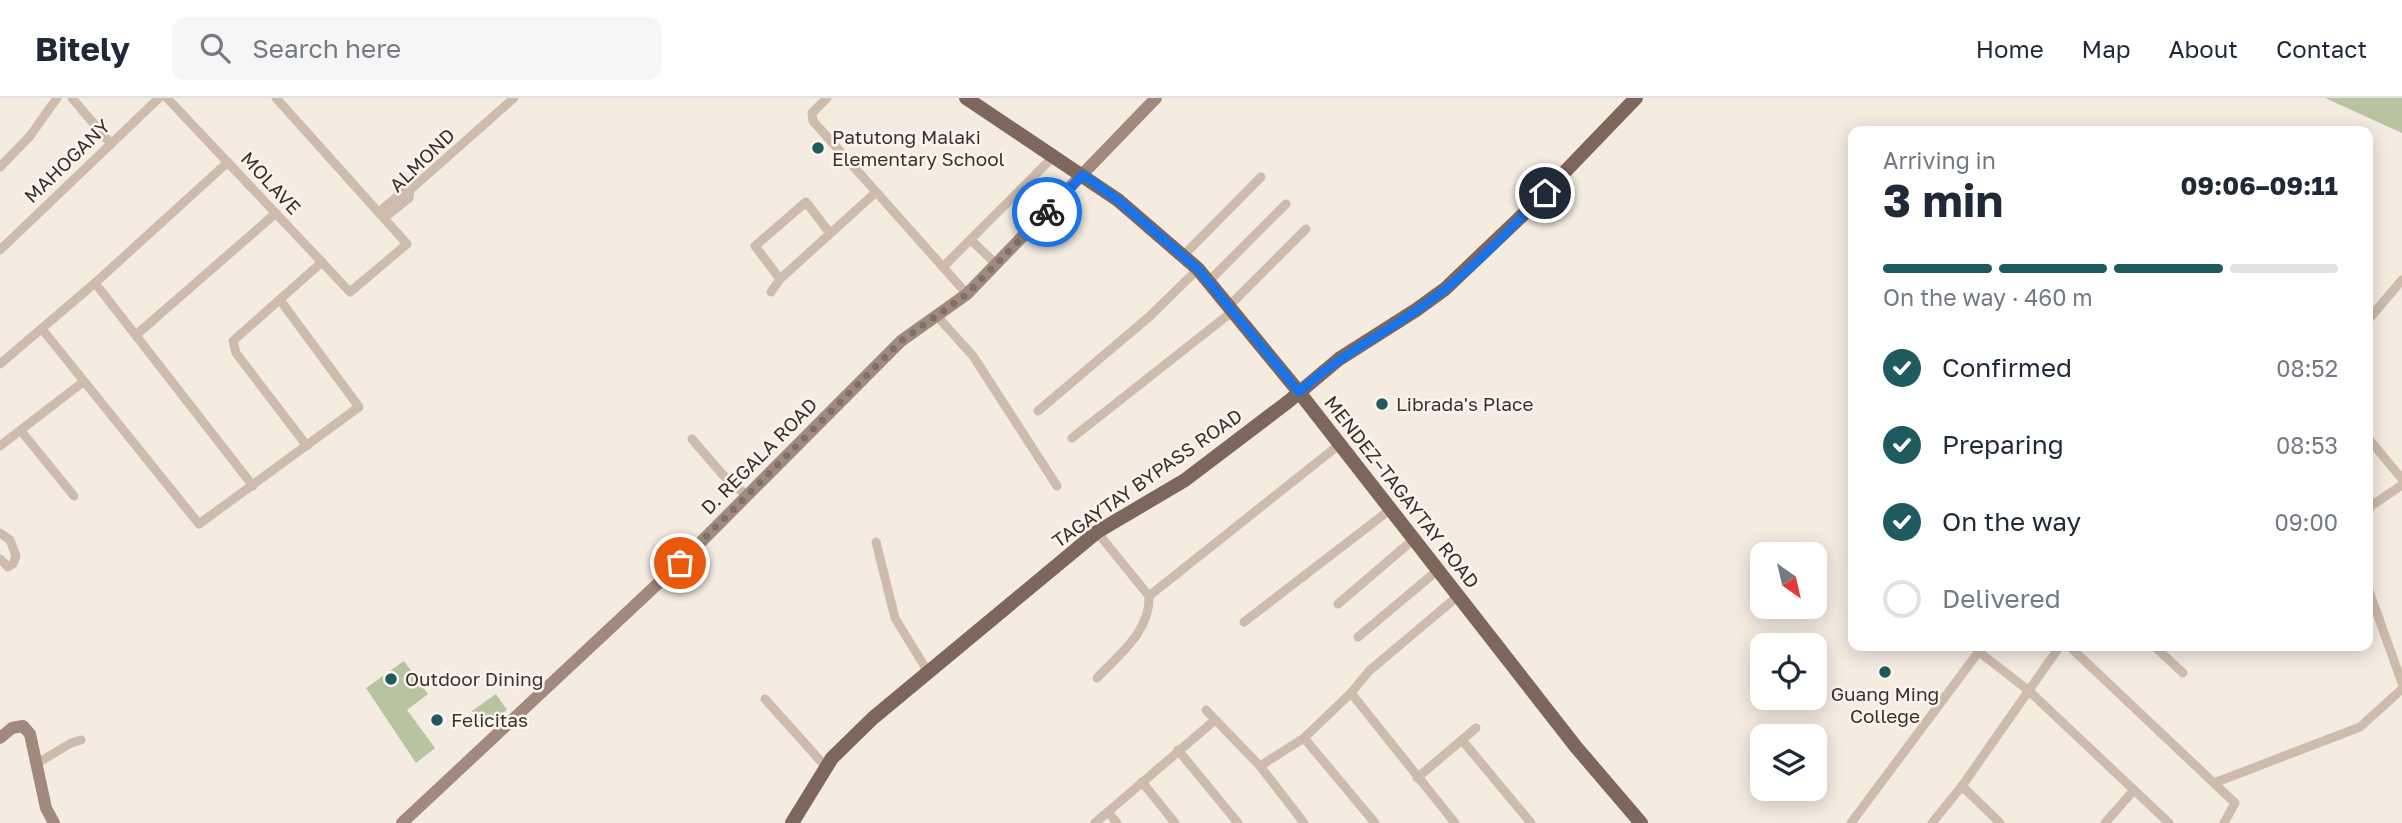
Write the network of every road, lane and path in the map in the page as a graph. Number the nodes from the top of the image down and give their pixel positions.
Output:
1 (57, 98) edge
2 (72, 98) edge
3 (159, 98) edge
4 (167, 98) edge
5 (276, 98) edge
6 (514, 98) edge
7 (827, 98) edge
8 (1156, 98) edge
9 (1636, 98) edge
10 (972, 99) edge
11 (111, 144) junction
12 (1054, 156) junction
13 (228, 162) junction
14 (0, 167) edge
15 (1083, 175) junction
16 (1261, 177) dead end
17 (875, 193) junction
18 (1286, 204) dead end
19 (276, 213) junction
20 (381, 215) junction
21 (1306, 229) dead end
22 (829, 232) junction
23 (971, 240) junction
24 (0, 250) edge
25 (1183, 256) junction
26 (322, 262) junction
27 (996, 264) junction
28 (943, 267) junction
29 (1198, 269) junction
30 (780, 279) junction
31 (2402, 280) edge
32 (1209, 282) junction
33 (95, 283) junction
34 (771, 292) dead end
35 (967, 294) junction
36 (279, 300) junction
37 (1231, 309) junction
38 (2373, 314) edge
39 (937, 316) junction
40 (42, 329) junction
41 (136, 335) junction
42 (0, 364) edge
43 (83, 382) junction
44 (1299, 392) junction
45 (1038, 411) dead end
46 (21, 431) junction
47 (1072, 438) dead end
48 (692, 439) dead end
49 (1340, 444) junction
50 (2373, 444) edge
51 (0, 446) edge
52 (307, 446) junction
53 (2402, 479) edge
54 (253, 485) junction
55 (2402, 485) edge
56 (1057, 486) dead end
57 (74, 496) dead end
58 (747, 496) junction
59 (2373, 505) edge
60 (1391, 509) junction
61 (1097, 532) junction
62 (0, 533) edge
63 (1414, 539) junction
64 (876, 542) dead end
65 (0, 559) edge
66 (1438, 570) junction
67 (1149, 596) junction
68 (1458, 596) junction
69 (2373, 603) edge
70 (1338, 604) dead end
71 (1244, 621) dead end
72 (1358, 637) dead end
73 (1980, 651) edge
74 (1983, 651) edge
75 (2056, 651) edge
76 (2074, 651) edge
77 (2159, 651) edge
78 (928, 672) junction
79 (2183, 673) dead end
80 (1097, 678) dead end
81 (2402, 683) edge
82 (2402, 689) edge
83 (2028, 690) junction
84 (1351, 693) junction
85 (765, 699) dead end
86 (1206, 710) dead end
87 (1215, 720) junction
88 (1476, 728) dead end
89 (0, 737) edge
90 (1304, 738) junction
91 (81, 740) dead end
92 (1462, 740) junction
93 (1178, 750) junction
94 (36, 764) junction
95 (1260, 766) junction
96 (826, 767) junction
97 (1417, 778) junction
98 (1142, 782) junction
99 (2214, 783) junction
100 (1962, 786) junction
101 (2134, 790) junction
102 (1108, 812) junction
103 (54, 823) edge
104 (402, 823) edge
105 (792, 823) edge
106 (1096, 823) edge
107 (1117, 823) edge
108 (1175, 823) edge
109 (1238, 823) edge
110 (1304, 823) edge
111 (1375, 823) edge
112 (1455, 823) edge
113 (1531, 823) edge
114 (1641, 823) edge
115 (1852, 823) edge
116 (1932, 823) edge
117 (2000, 823) edge
118 (2105, 823) edge
119 (2169, 823) edge
120 (2224, 823) edge

1 - 14 street
2 - 11 street
3 - 11 street, MAHOGANY
4 - 13 street, MOLAVE
5 - 20 street
6 - 20 street, ALMOND
7 - 17 street
8 - 15 street, D. REGALA ROAD
9 - 44 main road, TAGAYTAY BYPASS ROAD
10 - 12 main road, MENDEZ–TAGAYTAY ROAD
11 - 24 street, MAHOGANY
12 - 15 main road, MENDEZ–TAGAYTAY ROAD
12 - 23 street
13 - 19 street, MOLAVE
13 - 33 street
15 - 25 main road, MENDEZ–TAGAYTAY ROAD
15 - 27 street, D. REGALA ROAD
16 - 25 street
17 - 22 street
17 - 28 street
18 - 32 street
19 - 26 street, MOLAVE
19 - 41 street
20 - 26 street, MOLAVE
21 - 37 street
22 - 30 street
22 - 30 street
23 - 27 street
23 - 28 street
25 - 29 main road, MENDEZ–TAGAYTAY ROAD
26 - 36 street
27 - 35 street, D. REGALA ROAD
28 - 35 street
29 - 32 main road, MENDEZ–TAGAYTAY ROAD
29 - 45 street
30 - 34 street
31 - 38 street
32 - 37 main road, MENDEZ–TAGAYTAY ROAD
33 - 40 street
33 - 41 street
35 - 39 street, D. REGALA ROAD
36 - 52 street
36 - 52 street
37 - 44 main road, MENDEZ–TAGAYTAY ROAD
37 - 47 street
39 - 56 street
39 - 58 street, D. REGALA ROAD
40 - 42 street
40 - 43 street
41 - 54 street
43 - 46 street
43 - 54 street
44 - 49 main road, MENDEZ–TAGAYTAY ROAD
44 - 61 main road, TAGAYTAY BYPASS ROAD
46 - 51 street
46 - 57 street
48 - 58 street
49 - 60 main road, MENDEZ–TAGAYTAY ROAD
49 - 67 street
50 - 53 street
52 - 54 street
55 - 59 street
58 - 104 street, D. REGALA ROAD
60 - 63 main road, MENDEZ–TAGAYTAY ROAD
60 - 71 street
61 - 67 street
61 - 78 main road, TAGAYTAY BYPASS ROAD
62 - 65 street
63 - 66 main road, MENDEZ–TAGAYTAY ROAD
63 - 70 street
64 - 78 street
66 - 68 main road, MENDEZ–TAGAYTAY ROAD
66 - 72 street
67 - 80 street
68 - 84 street
68 - 114 main road, MENDEZ–TAGAYTAY ROAD
69 - 81 street
73 - 115 street
74 - 83 street
75 - 83 street
76 - 99 street
77 - 79 street
78 - 96 main road, TAGAYTAY BYPASS ROAD
82 - 99 street
83 - 100 street
83 - 101 street
84 - 90 street
84 - 97 street
85 - 96 street
86 - 87 street
87 - 93 street
87 - 95 street
88 - 92 street
89 - 94 street
90 - 95 street
90 - 111 street
91 - 94 street
92 - 97 street
92 - 113 street
93 - 98 street
93 - 109 street
94 - 103 street
95 - 110 street
96 - 105 main road, TAGAYTAY BYPASS ROAD
97 - 112 street
98 - 102 street
98 - 108 street
99 - 120 street
100 - 116 street
100 - 117 street
101 - 118 street
101 - 119 street
102 - 106 street
102 - 107 street

